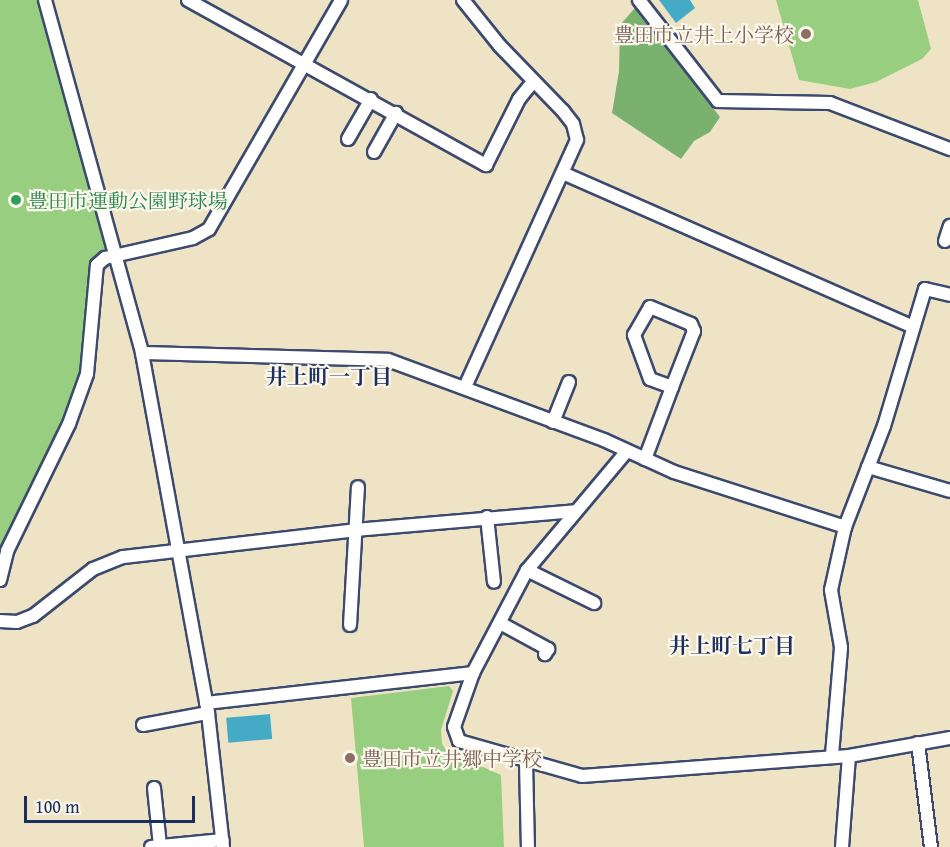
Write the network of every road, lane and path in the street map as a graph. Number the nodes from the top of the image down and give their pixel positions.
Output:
1 (45, 0) edge
2 (188, 0) edge
3 (341, 0) edge
4 (463, 0) edge
5 (639, 0) edge
6 (306, 62) junction
7 (533, 82) junction
8 (371, 99) junction
9 (396, 113) junction
10 (348, 139) dead end
11 (950, 149) edge
12 (374, 152) dead end
13 (565, 174) junction
14 (950, 226) edge
15 (945, 242) dead end
16 (113, 256) junction
17 (950, 295) edge
18 (911, 326) junction
19 (142, 353) junction
20 (569, 382) dead end
21 (465, 387) junction
22 (672, 387) junction
23 (554, 422) junction
24 (627, 452) junction
25 (645, 459) junction
26 (868, 467) junction
27 (358, 488) dead end
28 (950, 491) edge
29 (575, 511) junction
30 (487, 517) junction
31 (845, 527) junction
32 (354, 530) junction
33 (176, 549) junction
34 (527, 570) junction
35 (0, 580) edge
36 (494, 582) dead end
37 (594, 603) dead end
38 (0, 621) edge
39 (500, 623) junction
40 (350, 625) dead end
41 (545, 654) dead end
42 (473, 673) junction
43 (207, 708) junction
44 (143, 725) dead end
45 (950, 738) edge
46 (918, 743) junction
47 (832, 755) junction
48 (849, 756) junction
49 (526, 762) junction
50 (154, 788) dead end
51 (223, 844) edge
52 (156, 846) edge
53 (528, 847) edge
54 (842, 847) edge
55 (931, 847) edge

1 - 16 street
2 - 6 street
3 - 6 street
4 - 7 street
5 - 11 street
6 - 8 street
6 - 16 street
7 - 9 street
7 - 13 street
8 - 9 street
8 - 10 street
9 - 12 street
13 - 18 street
13 - 21 street
14 - 15 street
16 - 19 street
16 - 35 street
17 - 18 street
18 - 26 street
19 - 21 street
19 - 33 street
20 - 23 street
21 - 23 street
22 - 22 street
22 - 25 street
23 - 24 street
24 - 25 street
24 - 29 street
25 - 31 street
26 - 28 street
26 - 31 street
27 - 32 street
29 - 30 street
29 - 34 street
30 - 32 street
30 - 36 street
31 - 47 street
32 - 33 street
32 - 40 street
33 - 38 street
33 - 43 street
34 - 37 street
34 - 39 street
39 - 41 street
39 - 42 street
42 - 43 street
42 - 49 street
43 - 44 street
43 - 51 street
45 - 46 street
46 - 48 street
46 - 55 street
47 - 48 street
47 - 49 street
48 - 54 street
49 - 53 street
50 - 52 street
51 - 52 street

